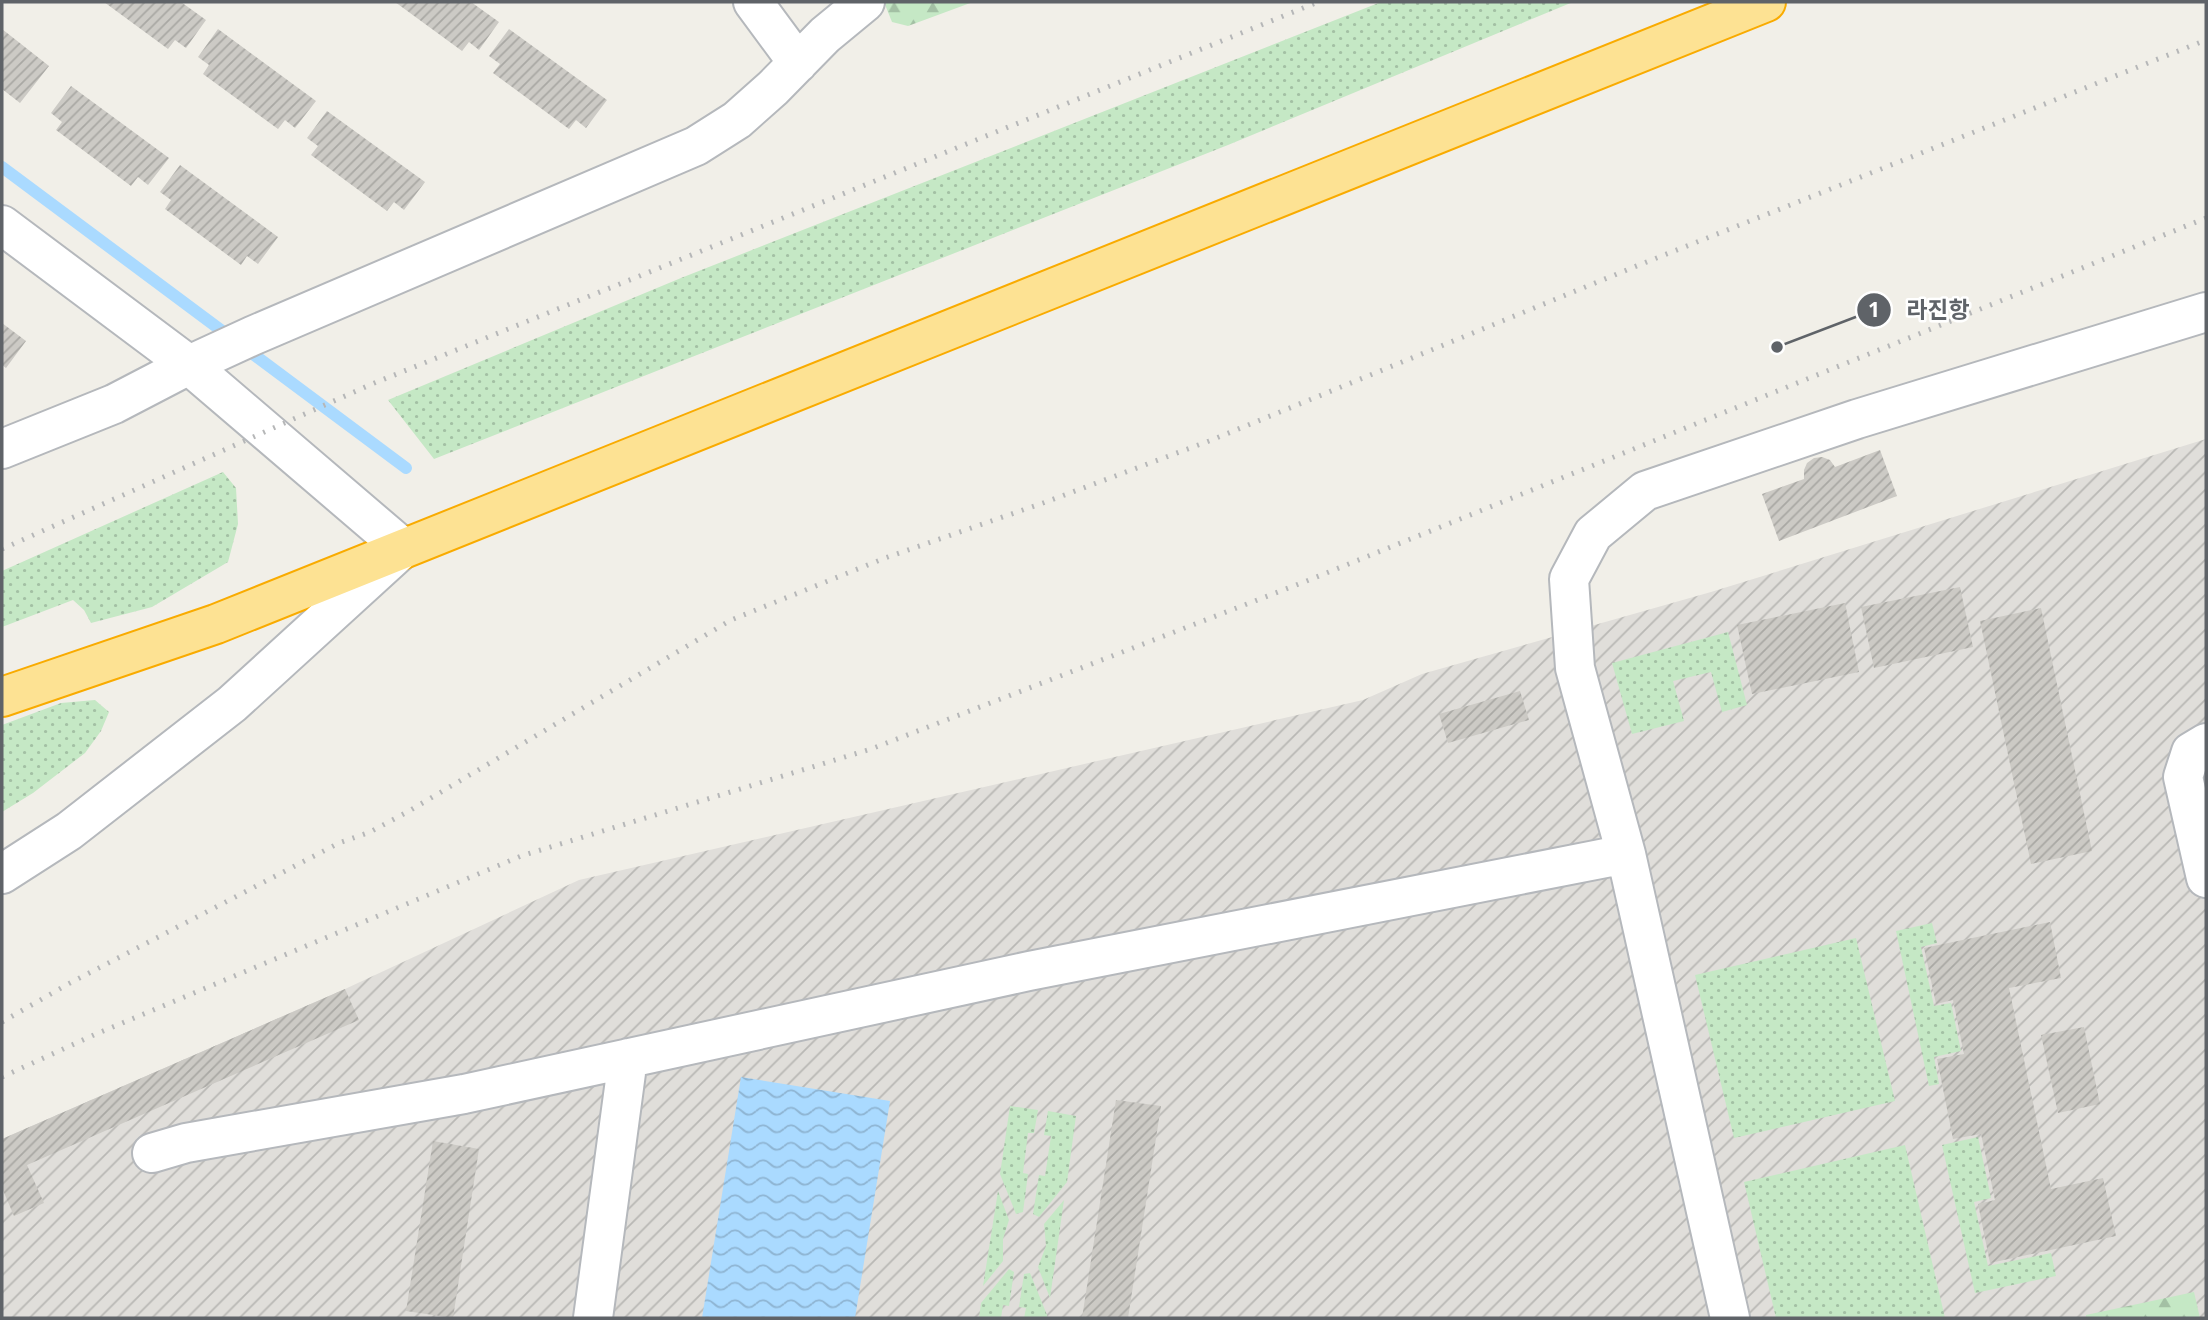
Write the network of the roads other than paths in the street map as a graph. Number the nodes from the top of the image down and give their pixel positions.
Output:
1 (753, 2) edge
2 (865, 2) edge
3 (1766, 2) edge
4 (798, 64) junction
5 (2, 225) edge
6 (2206, 312) edge
7 (189, 365) junction
8 (2, 449) edge
9 (403, 548) junction
10 (2, 697) edge
11 (2206, 743) edge
12 (1626, 854) junction
13 (2, 874) edge
14 (2206, 878) edge
15 (628, 1058) junction
16 (152, 1153) dead end
17 (593, 1318) edge
18 (1730, 1318) edge

1 - 4 street
2 - 4 street
3 - 9 highway
4 - 7 street
5 - 7 street
6 - 12 street
7 - 8 street
7 - 9 street
9 - 10 highway
9 - 13 street
11 - 14 street
12 - 15 street
12 - 18 street
15 - 16 street
15 - 17 street

